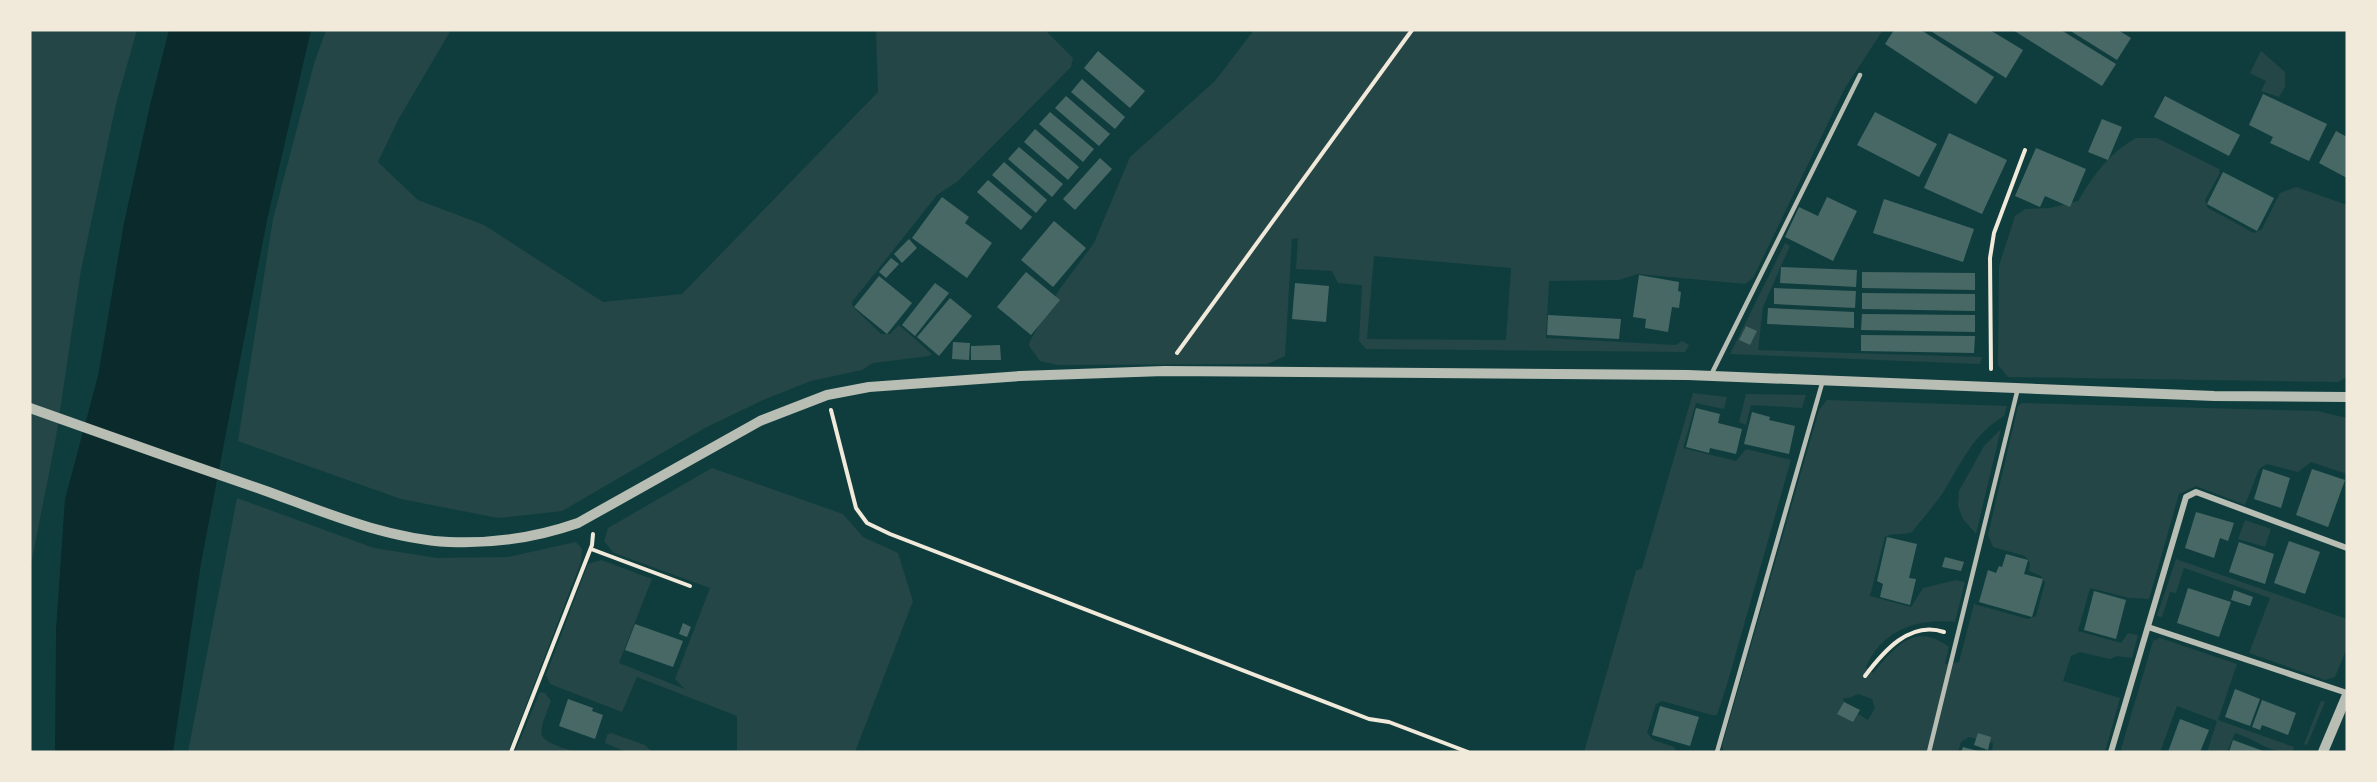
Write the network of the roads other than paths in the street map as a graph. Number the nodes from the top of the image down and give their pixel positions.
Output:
1 (1860, 75) dead end
2 (1711, 375) junction
3 (1823, 380) junction
4 (2018, 388) junction
5 (2347, 397) edge
6 (30, 408) edge
7 (2347, 548) edge
8 (2148, 627) junction
9 (2347, 694) edge
10 (1717, 752) edge
11 (1929, 752) edge
12 (2111, 752) edge
13 (2323, 752) edge

1 - 2 lane
2 - 3 street
2 - 6 street
3 - 4 street
3 - 10 lane
4 - 5 street
4 - 11 lane
7 - 8 street
8 - 9 street
8 - 12 street
9 - 13 street

